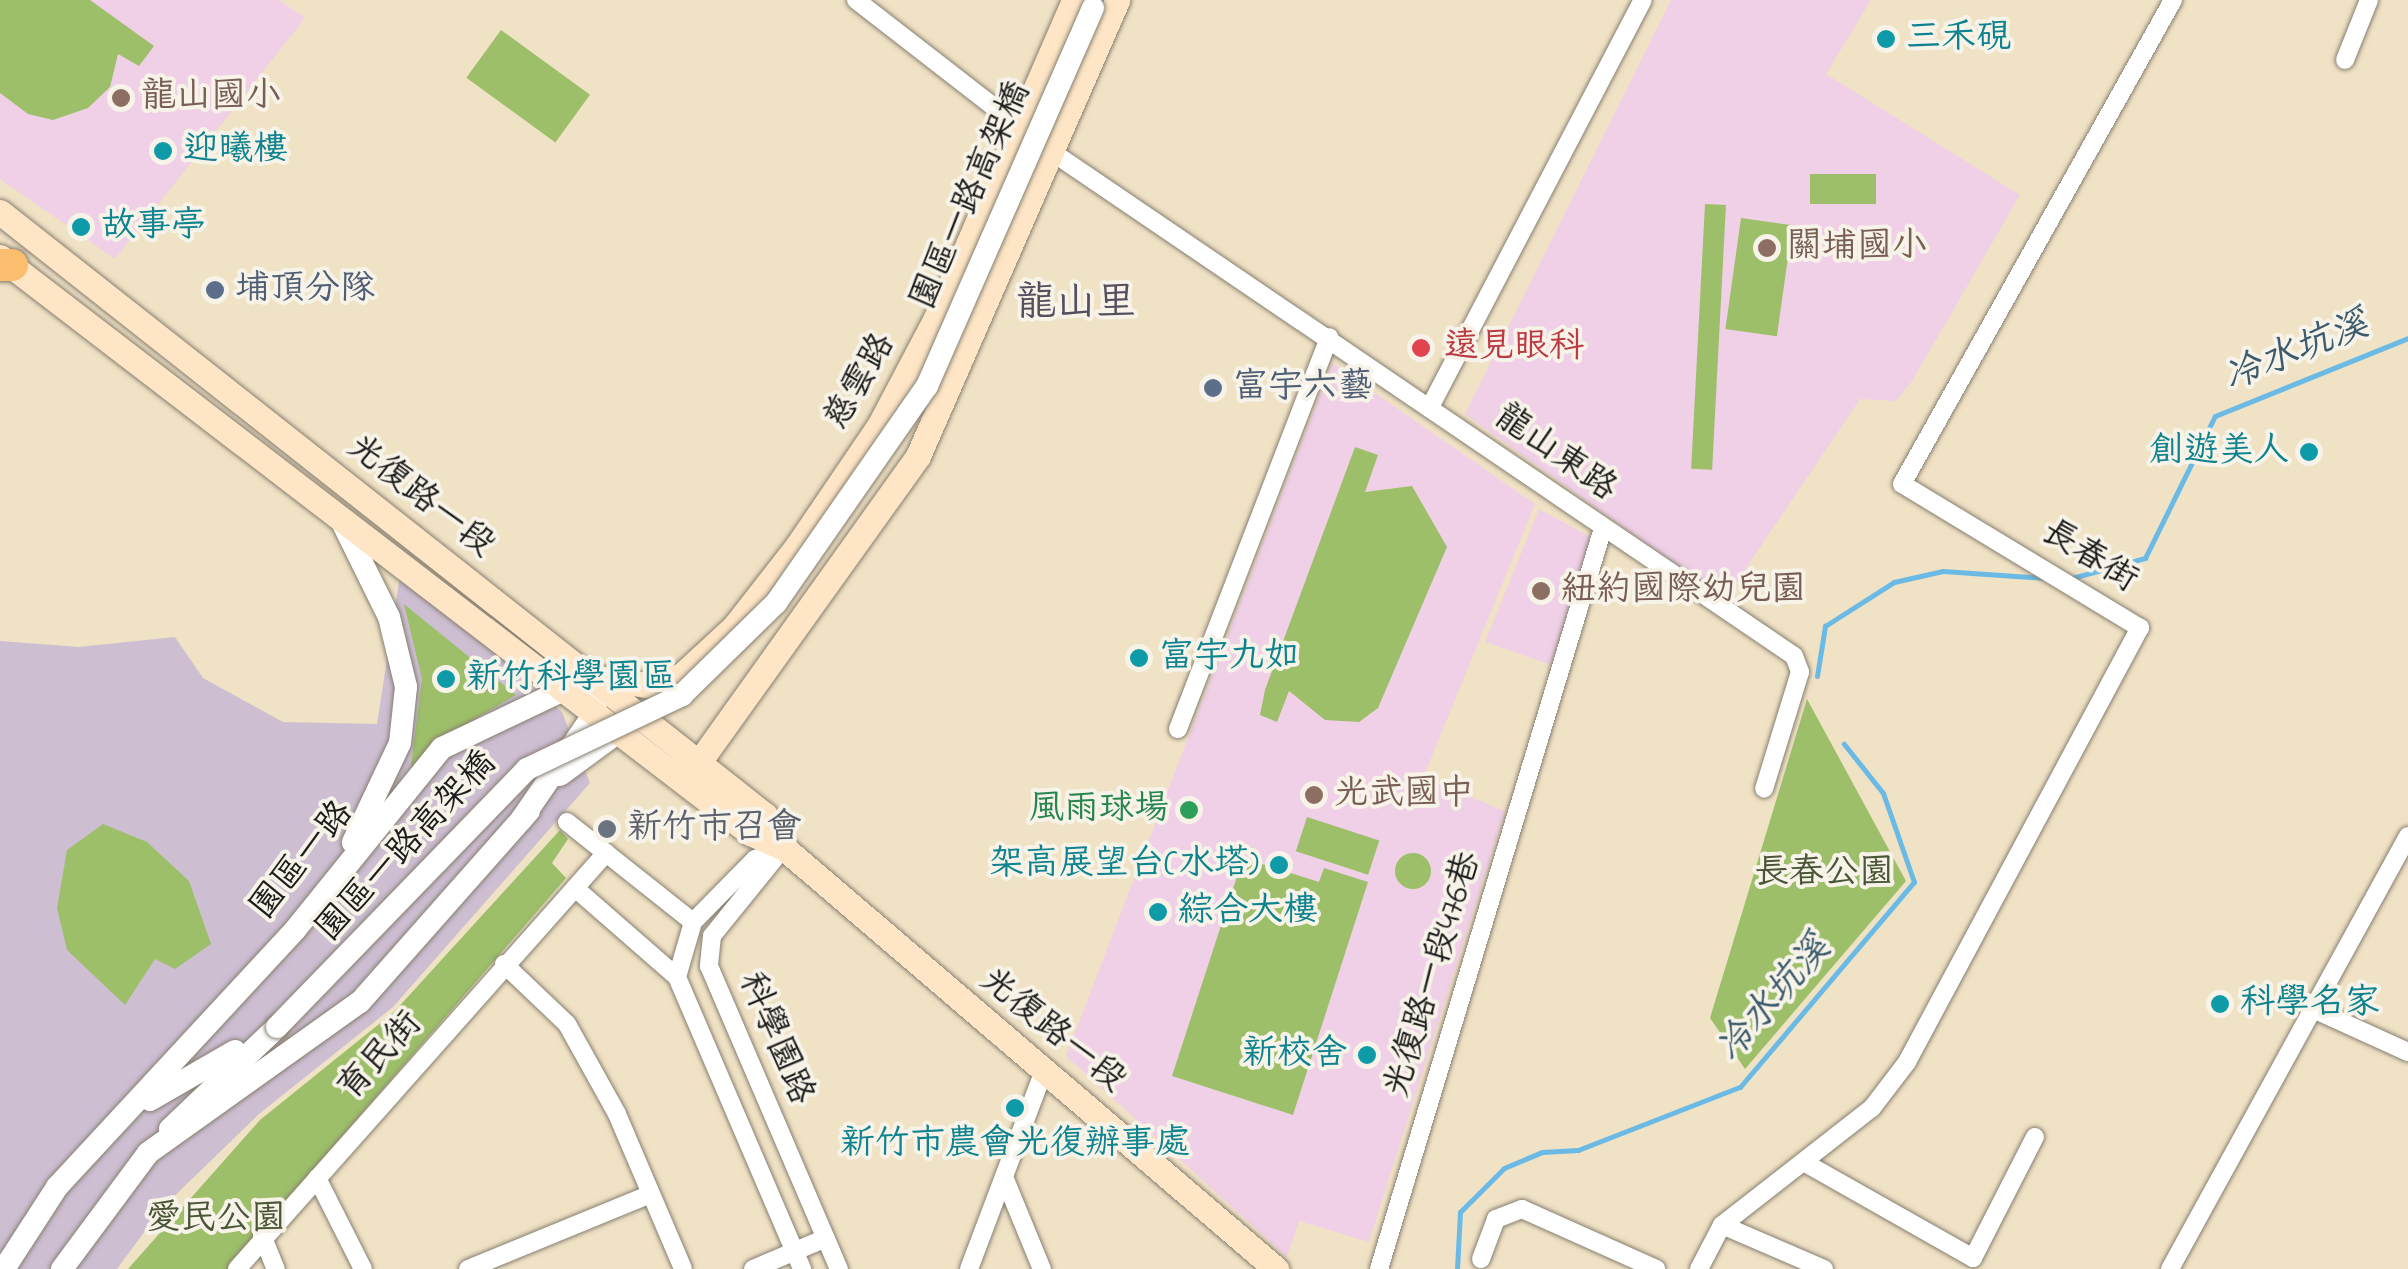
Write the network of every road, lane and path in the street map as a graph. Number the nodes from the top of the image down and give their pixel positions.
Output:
1 (856, 0) edge
2 (1643, 0) edge
3 (2173, 0) edge
4 (2369, 0) edge
5 (1096, 2) edge
6 (2345, 60) dead end
7 (1020, 126) junction
8 (1055, 154) junction
9 (0, 212) edge
10 (4, 262) edge
11 (940, 307) junction
12 (978, 322) junction
13 (1329, 337) junction
14 (1430, 407) junction
15 (334, 506) junction
16 (1603, 528) junction
17 (592, 678) junction
18 (567, 688) junction
19 (596, 711) junction
20 (1178, 728) dead end
21 (621, 730) junction
22 (699, 762) junction
23 (1764, 790) dead end
24 (521, 820) junction
25 (566, 822) dead end
26 (2408, 836) edge
27 (784, 848) junction
28 (606, 853) junction
29 (336, 880) junction
30 (575, 888) junction
31 (693, 922) junction
32 (504, 964) junction
33 (678, 977) junction
34 (2310, 1008) junction
35 (277, 1027) junction
36 (2408, 1052) edge
37 (1044, 1071) junction
38 (124, 1116) junction
39 (2035, 1137) dead end
40 (148, 1154) junction
41 (1807, 1164) junction
42 (1004, 1176) junction
43 (317, 1178) junction
44 (648, 1195) junction
45 (1722, 1224) junction
46 (262, 1235) junction
47 (826, 1238) junction
48 (1480, 1259) dead end
49 (798, 1260) edge
50 (970, 1268) edge
51 (4, 1269) edge
52 (62, 1269) edge
53 (237, 1269) edge
54 (276, 1269) edge
55 (363, 1269) edge
56 (468, 1269) edge
57 (682, 1269) edge
58 (752, 1269) edge
59 (840, 1269) edge
60 (1042, 1269) edge
61 (1276, 1269) edge
62 (1379, 1269) edge
63 (1656, 1269) edge
64 (1699, 1269) edge
65 (1824, 1269) edge
66 (2170, 1269) edge

1 - 7 street
2 - 14 street
3 - 41 street, 長春街
4 - 6 street
5 - 7 main road, 慈雲路
5 - 8 main road
5 - 35 street, 園區一路高架橋, bridge
7 - 11 main road, 慈雲路
8 - 12 main road
8 - 13 street, 龍山東路
9 - 17 main road, 光復路一段
10 - 15 main road, 光復路一段
11 - 12 street
11 - 17 main road, 慈雲路
12 - 22 main road
13 - 14 street, 龍山東路
13 - 20 street
14 - 16 street, 龍山東路
15 - 18 main road, 光復路一段
15 - 29 street
16 - 23 street, 龍山東路
16 - 62 street, 光復路一段476巷
17 - 18 street, 園區一路
17 - 19 street
17 - 22 main road, 光復路一段
18 - 19 main road, 光復路一段
18 - 29 street, 園區一路
19 - 21 main road, 光復路一段
19 - 24 street
21 - 24 street
21 - 27 main road, 光復路一段
22 - 27 main road, 光復路一段
24 - 40 street
25 - 28 street
26 - 34 street
27 - 31 street, 科學園路
27 - 37 main road, 光復路一段
27 - 47 street, 科學園路
28 - 30 street
28 - 31 street
29 - 38 street, 園區一路
30 - 32 street, 育民街
30 - 33 street, 科學園路
31 - 33 street, 科學園路
32 - 43 street, 育民街
32 - 44 street
33 - 49 street, 科學園路
34 - 36 street
34 - 66 street
35 - 38 street
35 - 40 street
37 - 42 street
37 - 61 main road, 光復路一段
38 - 51 street, 園區一路
39 - 41 street
40 - 52 street
41 - 45 street, 長春街
42 - 50 street
42 - 60 street
43 - 46 street, 育民街
43 - 55 street
44 - 56 street
44 - 57 street
45 - 64 street, 長春街
45 - 65 street
46 - 53 street, 育民街
46 - 54 street
47 - 49 street
47 - 59 street, 科學園路
48 - 63 street
49 - 58 street

